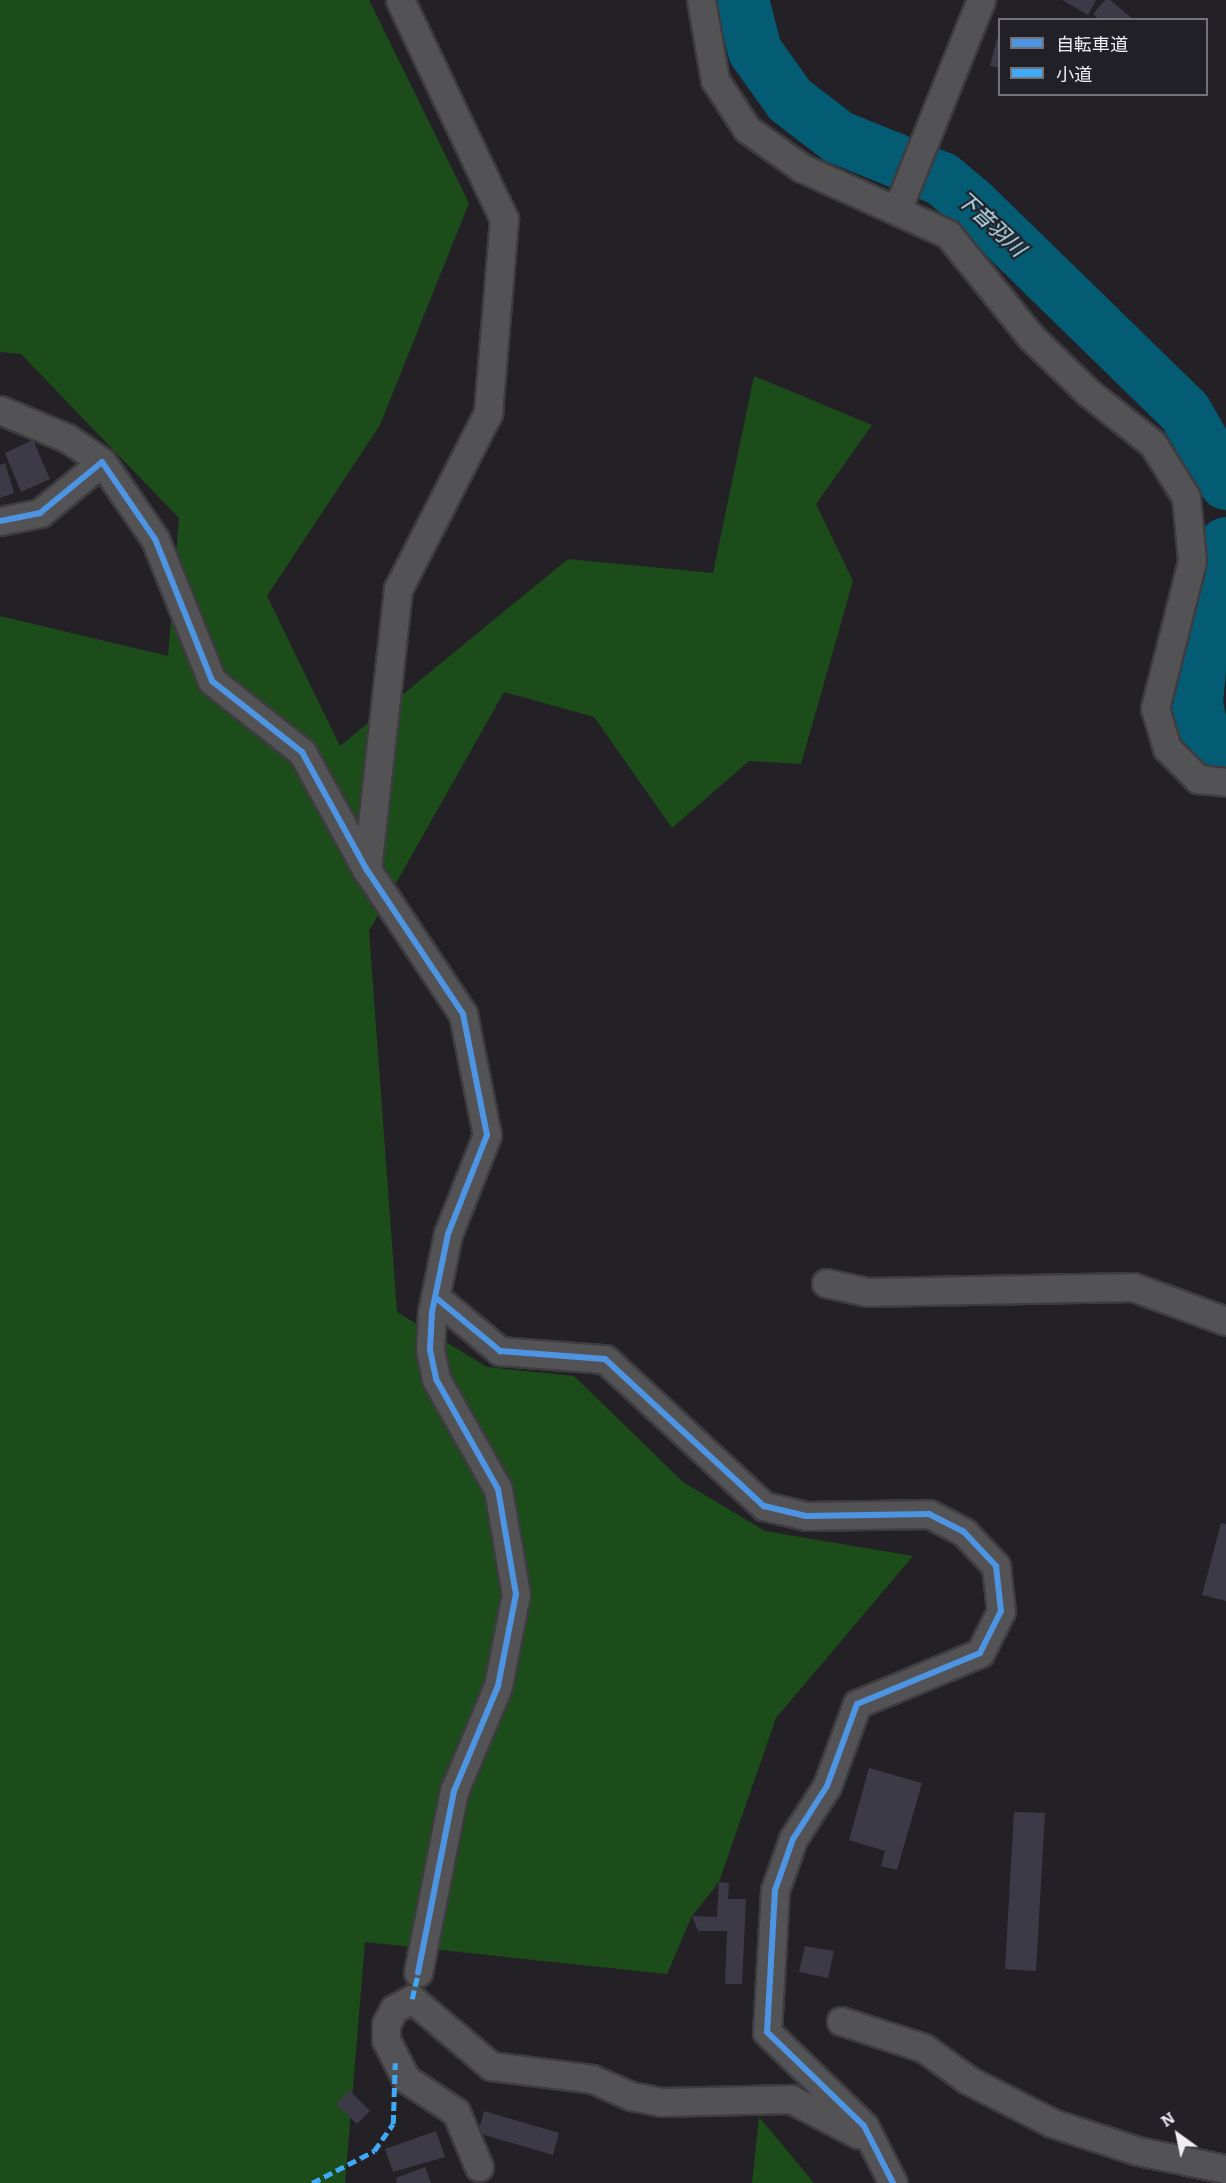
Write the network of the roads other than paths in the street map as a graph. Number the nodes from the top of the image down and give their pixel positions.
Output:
1 (400, 0) edge
2 (700, 0) edge
3 (981, 0) edge
4 (897, 210) junction
5 (0, 410) edge
6 (102, 462) junction
7 (0, 521) edge
8 (1226, 782) edge
9 (367, 870) junction
10 (826, 1283) dead end
11 (435, 1298) junction
12 (1226, 1321) edge
13 (418, 1972) dead end
14 (841, 2021) dead end
15 (870, 2141) junction
16 (479, 2167) dead end
17 (1226, 2169) edge
18 (893, 2183) edge

1 - 9 street
2 - 4 street
3 - 4 street
4 - 8 street
5 - 6 street
6 - 7 street
6 - 9 street
9 - 11 street
10 - 12 street
11 - 13 street
11 - 15 street
14 - 17 street
15 - 16 street
15 - 18 street

